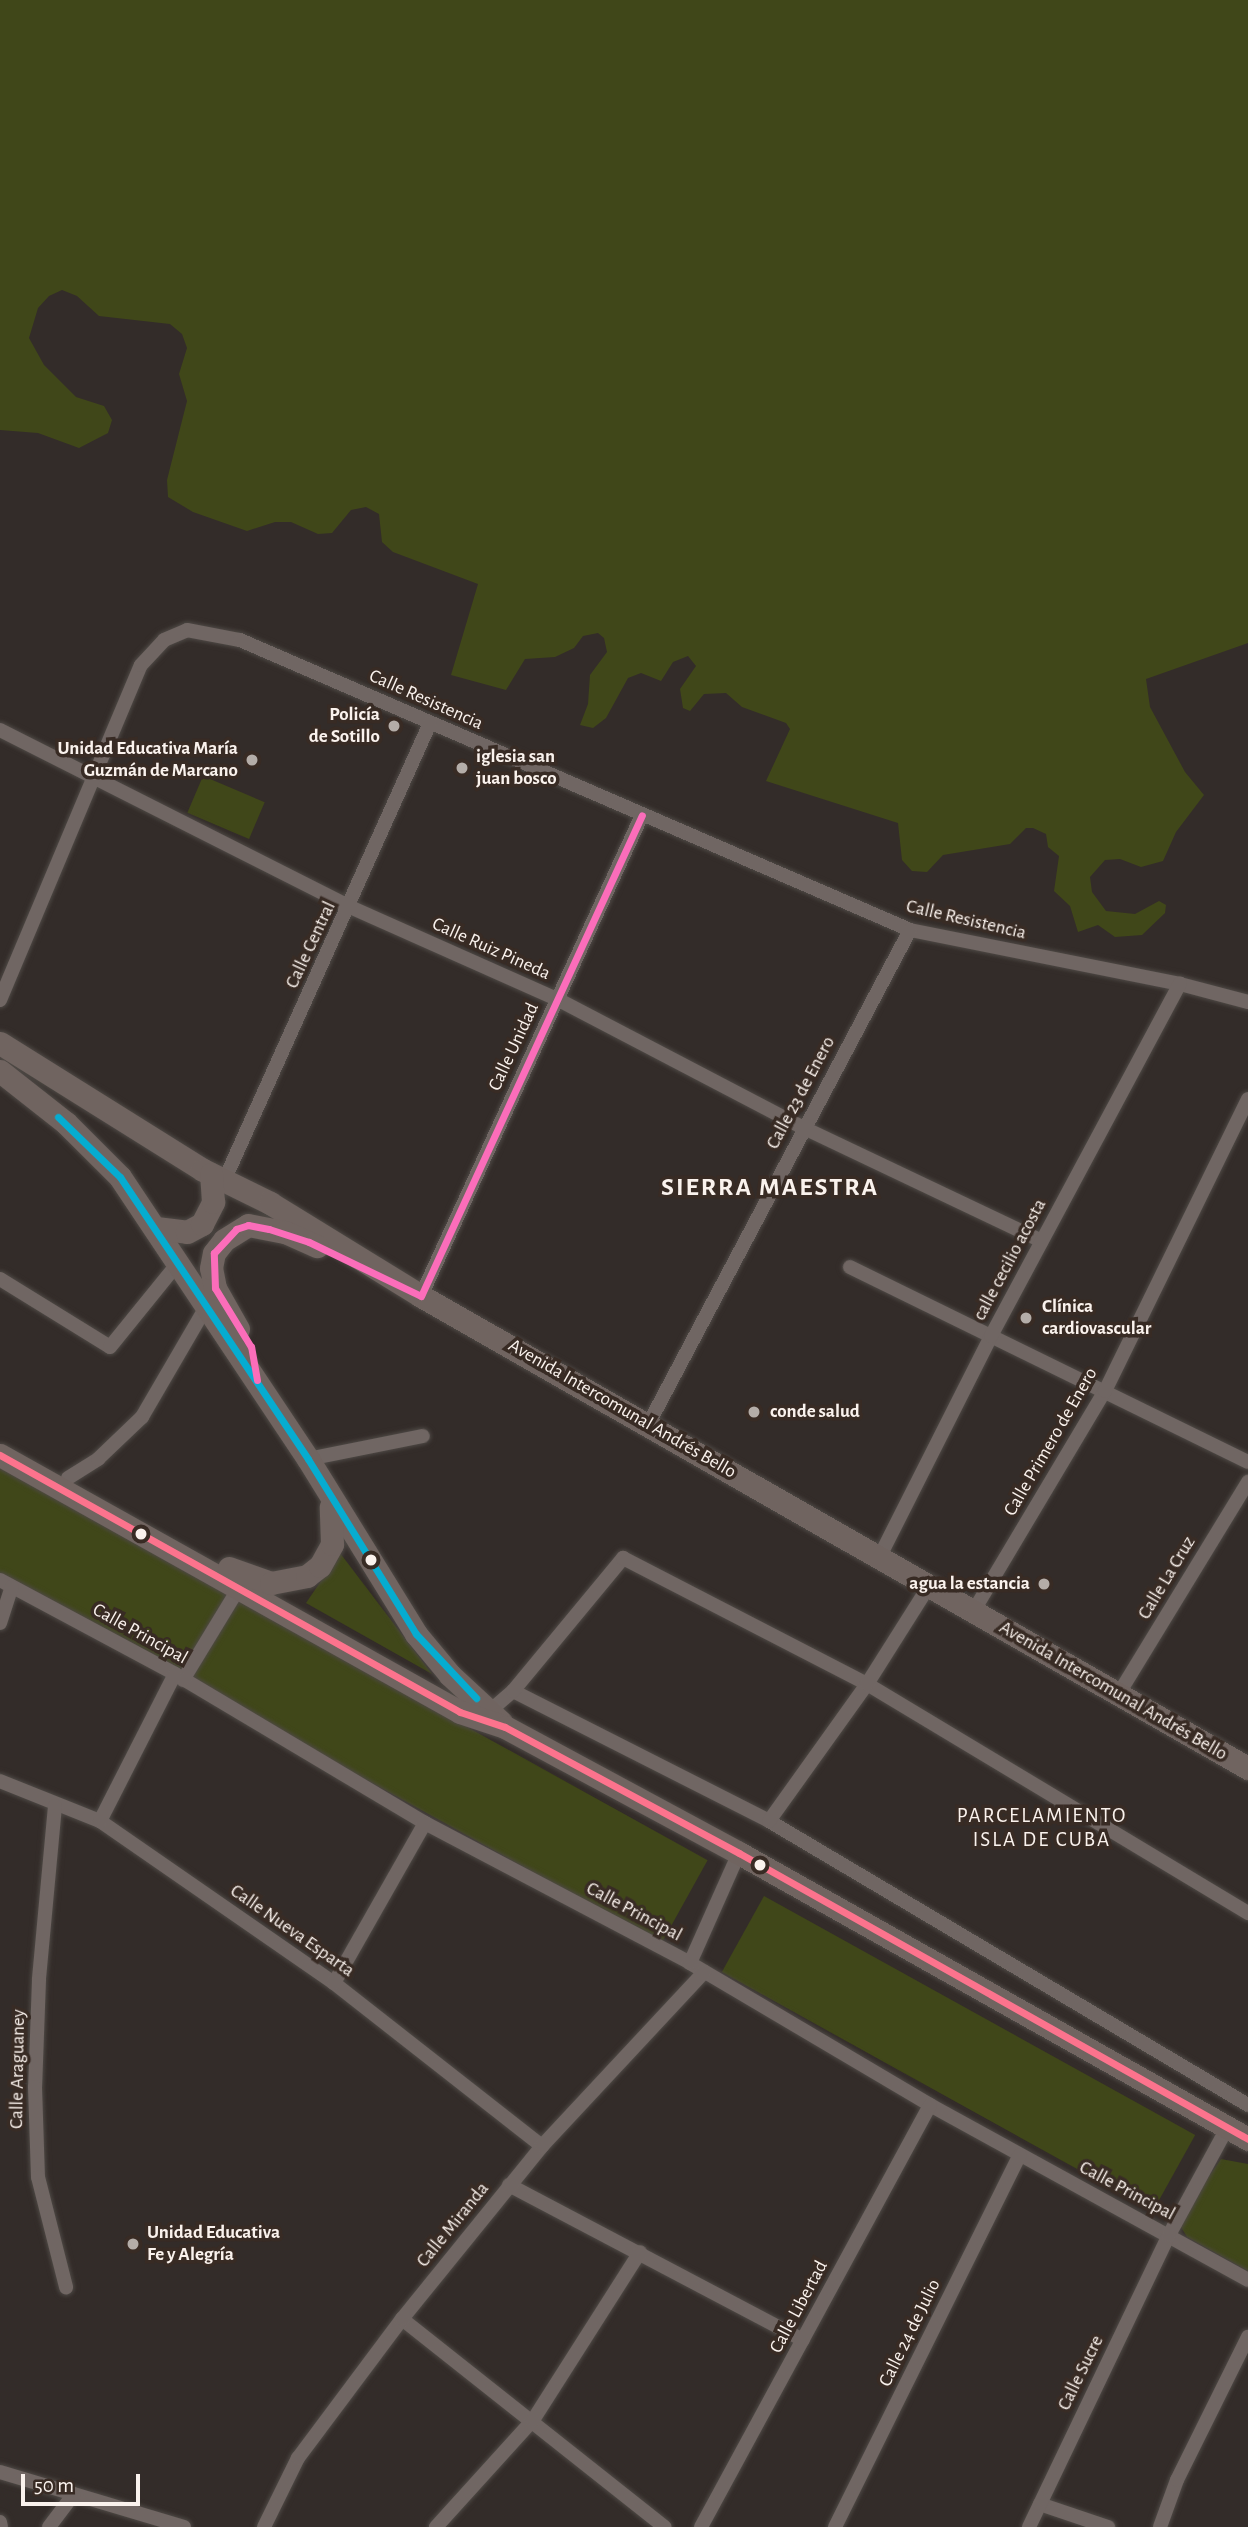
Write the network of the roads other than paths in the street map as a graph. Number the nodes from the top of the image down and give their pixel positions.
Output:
1 (430, 723) junction
2 (0, 730) edge
3 (90, 778) junction
4 (642, 815) junction
5 (350, 907) junction
6 (910, 930) junction
7 (1180, 984) junction
8 (557, 999) junction
9 (0, 1000) edge
10 (1248, 1002) edge
11 (0, 1043) edge
12 (0, 1071) edge
13 (1248, 1099) edge
14 (804, 1128) junction
15 (217, 1177) junction
16 (156, 1228) junction
17 (1042, 1241) junction
18 (178, 1263) junction
19 (850, 1267) dead end
20 (0, 1279) edge
21 (421, 1296) junction
22 (206, 1307) junction
23 (991, 1336) junction
24 (257, 1380) junction
25 (1105, 1391) junction
26 (649, 1423) junction
27 (423, 1436) dead end
28 (0, 1439) edge
29 (0, 1455) edge
30 (309, 1459) junction
31 (1248, 1462) edge
32 (68, 1478) junction
33 (1248, 1482) edge
34 (323, 1488) junction
35 (879, 1558) junction
36 (6, 1584) edge
37 (929, 1586) junction
38 (239, 1588) junction
39 (974, 1612) junction
40 (0, 1623) edge
41 (179, 1677) junction
42 (867, 1684) junction
43 (513, 1691) junction
44 (1118, 1695) junction
45 (498, 1718) junction
46 (1248, 1768) edge
47 (0, 1781) edge
48 (55, 1806) junction
49 (100, 1821) junction
50 (769, 1821) junction
51 (425, 1823) junction
52 (739, 1853) junction
53 (1248, 1913) edge
54 (690, 1963) junction
55 (704, 1972) junction
56 (334, 1983) junction
57 (930, 2105) junction
58 (1248, 2105) edge
59 (1227, 2128) junction
60 (1248, 2139) edge
61 (542, 2146) junction
62 (1020, 2155) junction
63 (509, 2185) junction
64 (1169, 2235) junction
65 (640, 2252) junction
66 (1248, 2280) edge
67 (66, 2287) dead end
68 (402, 2319) junction
69 (1248, 2337) edge
70 (803, 2340) junction
71 (533, 2420) junction
72 (0, 2472) edge
73 (74, 2494) junction
74 (1040, 2504) junction
75 (49, 2527) edge
76 (184, 2527) edge
77 (264, 2527) edge
78 (436, 2527) edge
79 (664, 2527) edge
80 (701, 2527) edge
81 (835, 2527) edge
82 (1029, 2527) edge
83 (1108, 2527) edge
84 (1160, 2527) edge

1 - 3 street, Calle Resistencia
1 - 4 street, Calle Resistencia
1 - 5 street, Calle Central
2 - 3 street, Calle Ruiz Pineda
3 - 5 street, Calle Ruiz Pineda
3 - 9 street, Calle Resistencia
4 - 6 street, Calle Resistencia
4 - 8 street, Calle Unidad
5 - 8 street, Calle Ruiz Pineda
5 - 15 street, Calle Central
6 - 7 street, Calle Resistencia
6 - 14 street, Calle 23 de Enero
7 - 10 street, Calle Resistencia
7 - 17 street, calle cecilio acosta
8 - 14 street, Calle Ruiz Pineda
8 - 21 street, Calle Unidad
11 - 15 highway, Avenida Intercomunal Andrés Bello
12 - 16 highway
13 - 25 street, Calle Primero de Enero
14 - 17 street, Calle Ruiz Pineda
14 - 26 street, Calle 23 de Enero
15 - 16 highway
15 - 21 highway, Avenida Intercomunal Andrés Bello
16 - 18 highway
17 - 23 street, calle cecilio acosta
18 - 20 street
18 - 22 highway
19 - 23 street
21 - 24 highway
21 - 26 highway, Avenida Intercomunal Andrés Bello
22 - 24 highway
22 - 32 street
23 - 25 street
23 - 35 street, calle cecilio acosta
24 - 30 highway
25 - 31 street
25 - 39 street, Calle Primero de Enero
26 - 35 highway, Avenida Intercomunal Andrés Bello
27 - 30 street
28 - 32 highway
29 - 38 highway
30 - 34 highway
32 - 34 highway
33 - 44 street, Calle La Cruz
34 - 45 highway
35 - 37 highway, Avenida Intercomunal Andrés Bello
36 - 40 street
36 - 41 street, Calle Principal
37 - 39 highway, Avenida Intercomunal Andrés Bello
37 - 42 street
38 - 41 street
38 - 45 highway
39 - 44 highway, Avenida Intercomunal Andrés Bello
41 - 49 street
41 - 51 street, Calle Principal
42 - 43 street
42 - 50 street
42 - 53 street
43 - 45 street
43 - 50 street
44 - 46 highway, Avenida Intercomunal Andrés Bello
45 - 52 highway
47 - 48 street, Calle Nueva Esparta
48 - 49 street, Calle Nueva Esparta
48 - 67 street, Calle Araguaney
49 - 56 street, Calle Nueva Esparta
50 - 58 street
51 - 54 street, Calle Principal
51 - 56 street
52 - 54 street
52 - 59 highway
54 - 55 street, Calle Principal
55 - 57 street, Calle Principal
55 - 61 street, Calle Miranda
56 - 61 street, Calle Nueva Esparta
57 - 62 street, Calle Principal
57 - 70 street, Calle Libertad
59 - 60 highway
59 - 64 street, Calle Sucre
61 - 63 street, Calle Miranda
62 - 64 street, Calle Principal
62 - 81 street, Calle 24 de Julio
63 - 65 street
63 - 68 street, Calle Miranda
64 - 66 street, Calle Principal
64 - 74 street, Calle Sucre
65 - 70 street
65 - 71 street
68 - 71 street
68 - 77 street, Calle Miranda
69 - 84 street
70 - 80 street, Calle Libertad
71 - 78 street
71 - 79 street
72 - 73 street
73 - 75 street
73 - 76 street
74 - 82 street, Calle Sucre
74 - 83 street

